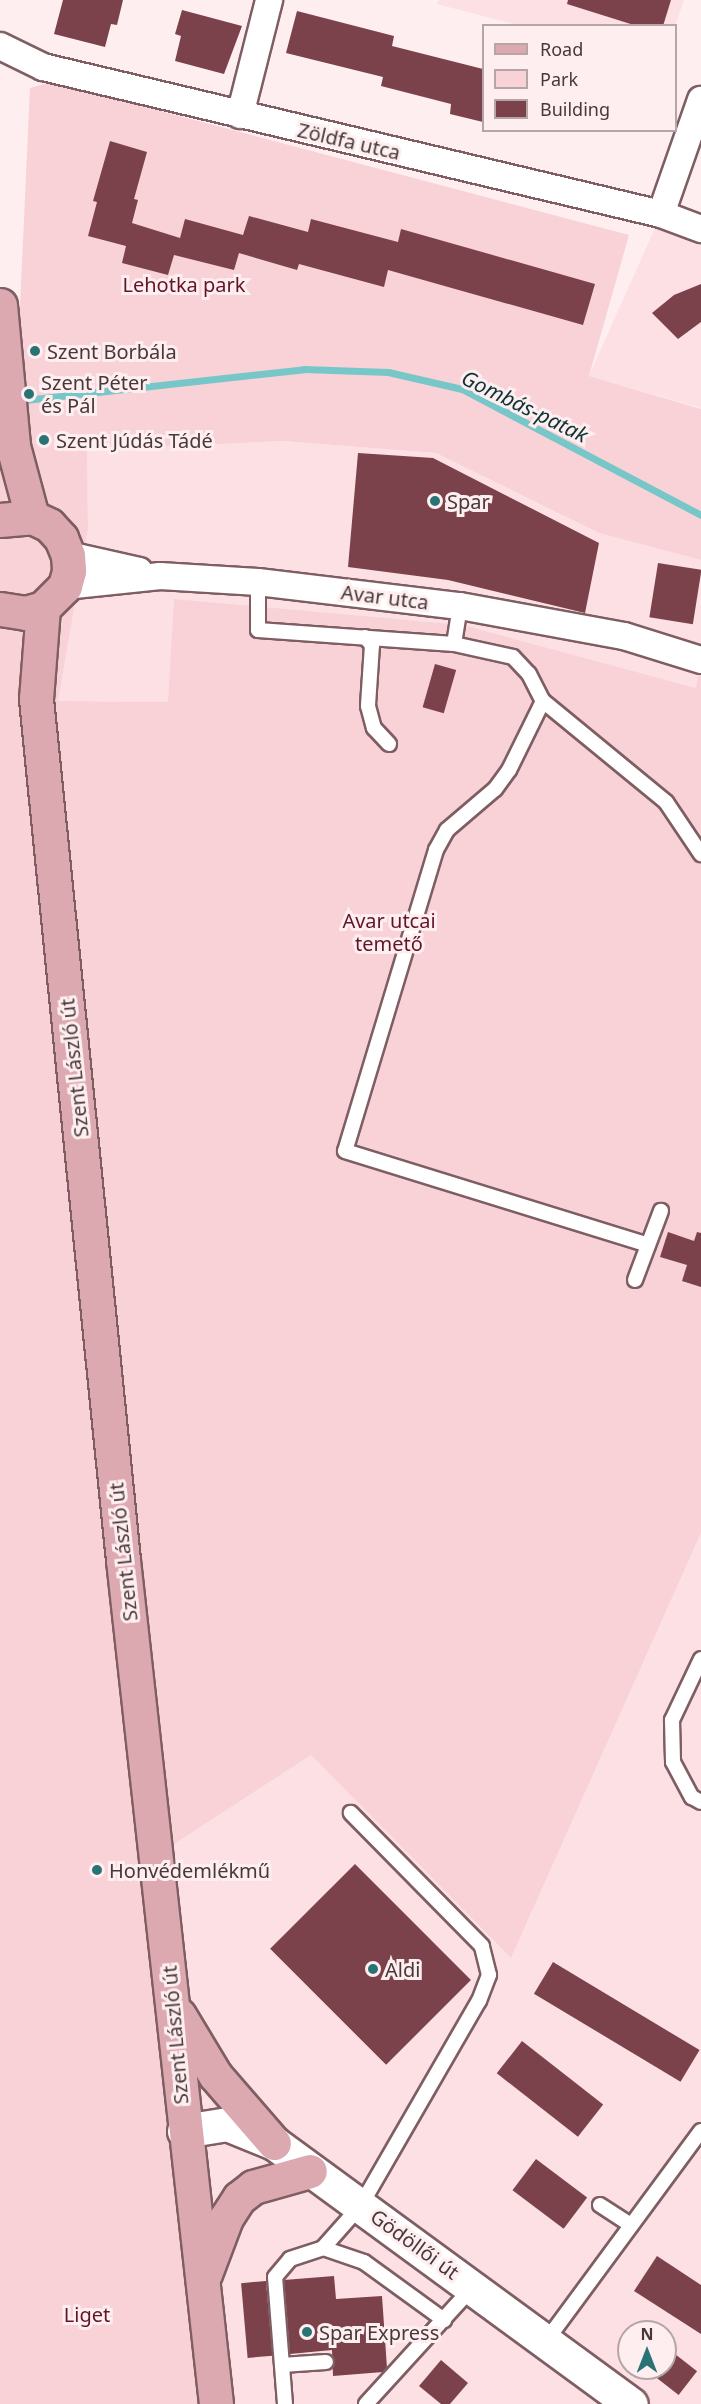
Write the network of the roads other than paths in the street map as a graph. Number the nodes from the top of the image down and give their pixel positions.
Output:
1 (269, 0) edge
2 (0, 46) edge
3 (701, 100) edge
4 (240, 115) junction
5 (661, 214) junction
6 (701, 229) edge
7 (0, 305) edge
8 (13, 446) junction
9 (0, 506) edge
10 (32, 517) junction
11 (0, 520) edge
12 (258, 582) junction
13 (59, 583) junction
14 (460, 606) junction
15 (4, 611) edge
16 (365, 637) junction
17 (454, 645) junction
18 (701, 660) edge
19 (36, 699) junction
20 (543, 701) junction
21 (389, 744) dead end
22 (701, 854) edge
23 (661, 1211) dead end
24 (648, 1245) junction
25 (635, 1280) dead end
26 (701, 1659) edge
27 (701, 1802) edge
28 (351, 1813) dead end
29 (173, 2004) junction
30 (184, 2131) junction
31 (701, 2131) edge
32 (274, 2143) junction
33 (310, 2171) junction
34 (361, 2205) junction
35 (600, 2205) dead end
36 (631, 2225) junction
37 (323, 2248) junction
38 (203, 2278) junction
39 (474, 2287) junction
40 (444, 2320) junction
41 (546, 2341) junction
42 (411, 2356) junction
43 (393, 2357) dead end
44 (326, 2361) dead end
45 (282, 2365) junction
46 (216, 2404) edge
47 (285, 2404) edge
48 (366, 2404) edge
49 (631, 2404) edge

1 - 4 street
2 - 4 street, Zöldfa utca
3 - 5 street
4 - 5 street, Zöldfa utca
5 - 6 street, Zöldfa utca
7 - 8 main road
8 - 9 main road
8 - 10 main road
10 - 11 main road
10 - 13 main road
12 - 13 street, Avar utca
12 - 14 street, Avar utca
12 - 16 lane
13 - 15 main road
13 - 19 main road
14 - 17 lane
14 - 18 street, Avar utca
15 - 19 main road
16 - 17 lane
16 - 21 lane
17 - 20 lane
19 - 29 main road, Szent László út
20 - 22 lane
20 - 24 lane
23 - 24 lane
24 - 25 lane
26 - 27 lane
28 - 34 lane
29 - 30 main road, Szent László út
29 - 32 main road
30 - 32 main road, Gödöllői út
30 - 38 main road, Szent László út
31 - 36 lane
32 - 33 main road, Gödöllői út
33 - 34 main road, Gödöllői út
33 - 38 main road
34 - 37 lane
34 - 39 main road, Gödöllői út
35 - 36 lane
36 - 41 lane
37 - 40 lane
37 - 45 lane
38 - 46 main road, Szent László út
39 - 40 lane
39 - 41 main road, Gödöllői út
40 - 42 lane
41 - 49 main road, Gödöllői út
42 - 43 lane
42 - 48 lane
44 - 45 lane
45 - 47 lane

